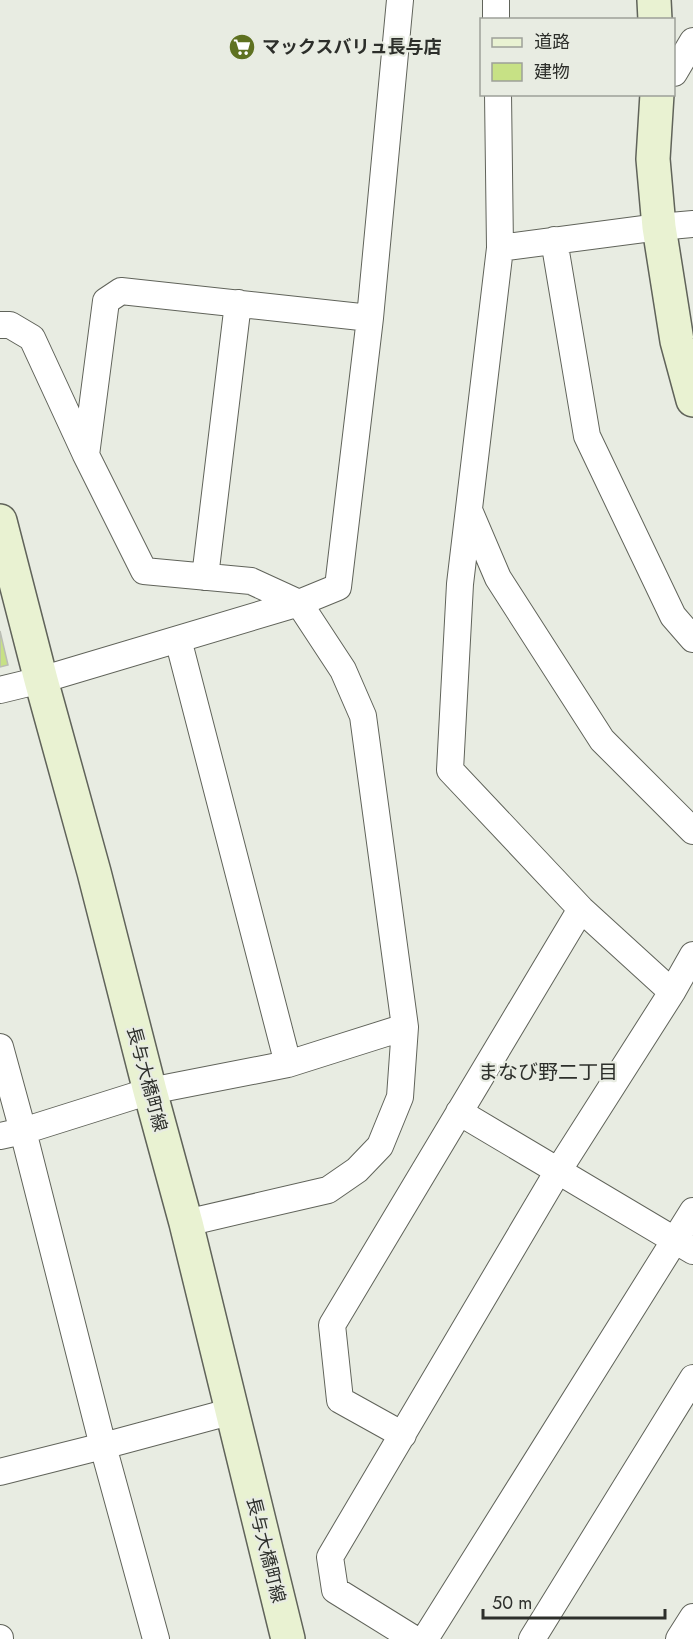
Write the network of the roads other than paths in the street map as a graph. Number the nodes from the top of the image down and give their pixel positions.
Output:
1 (400, 0) edge
2 (496, 0) edge
3 (654, 0) edge
4 (496, 18) edge
5 (655, 18) edge
6 (693, 41) edge
7 (675, 71) edge
8 (498, 96) edge
9 (658, 96) edge
10 (693, 224) edge
11 (659, 227) junction
12 (554, 240) junction
13 (500, 248) junction
14 (238, 303) junction
15 (370, 318) junction
16 (0, 325) edge
17 (693, 400) edge
18 (86, 455) junction
19 (468, 509) junction
20 (0, 521) edge
21 (205, 577) junction
22 (498, 578) junction
23 (459, 584) junction
24 (299, 603) junction
25 (178, 639) junction
26 (693, 639) edge
27 (41, 680) junction
28 (0, 690) edge
29 (693, 831) edge
30 (580, 909) junction
31 (693, 955) edge
32 (672, 992) junction
33 (405, 1027) junction
34 (0, 1047) edge
35 (288, 1064) junction
36 (150, 1091) junction
37 (459, 1112) junction
38 (11, 1134) edge
39 (558, 1171) junction
40 (693, 1211) edge
41 (186, 1223) junction
42 (684, 1246) edge
43 (693, 1378) edge
44 (233, 1411) junction
45 (403, 1435) junction
46 (103, 1446) junction
47 (0, 1472) edge
48 (693, 1617) edge
49 (156, 1639) edge
50 (288, 1639) edge
51 (414, 1639) edge
52 (425, 1639) edge
53 (532, 1639) edge
54 (679, 1639) edge

1 - 15 street
2 - 4 street
3 - 5 main road
6 - 7 street
8 - 13 street
9 - 11 main road
10 - 11 street
11 - 12 street
11 - 17 main road
12 - 13 street
12 - 26 street
13 - 19 street
14 - 15 street
14 - 18 street
14 - 21 street
15 - 24 street
16 - 18 street
18 - 21 street
19 - 22 street
19 - 23 street
20 - 27 main road, 長与大橋町線
21 - 24 street
22 - 23 street
22 - 29 street
23 - 30 street
24 - 25 street
24 - 33 street
25 - 27 street
25 - 35 street
27 - 28 street
27 - 36 main road, 長与大橋町線
30 - 32 street
30 - 37 street
31 - 32 street
32 - 39 street
33 - 35 street
33 - 41 street
34 - 38 street
35 - 36 street
36 - 38 street
36 - 41 main road, 長与大橋町線
37 - 39 street
37 - 45 street
38 - 46 street
39 - 42 street
39 - 45 street
40 - 42 street
41 - 44 main road, 長与大橋町線
42 - 52 street
43 - 53 street
44 - 46 street
44 - 50 main road, 長与大橋町線
45 - 51 street
46 - 47 street
46 - 49 street
48 - 54 street

